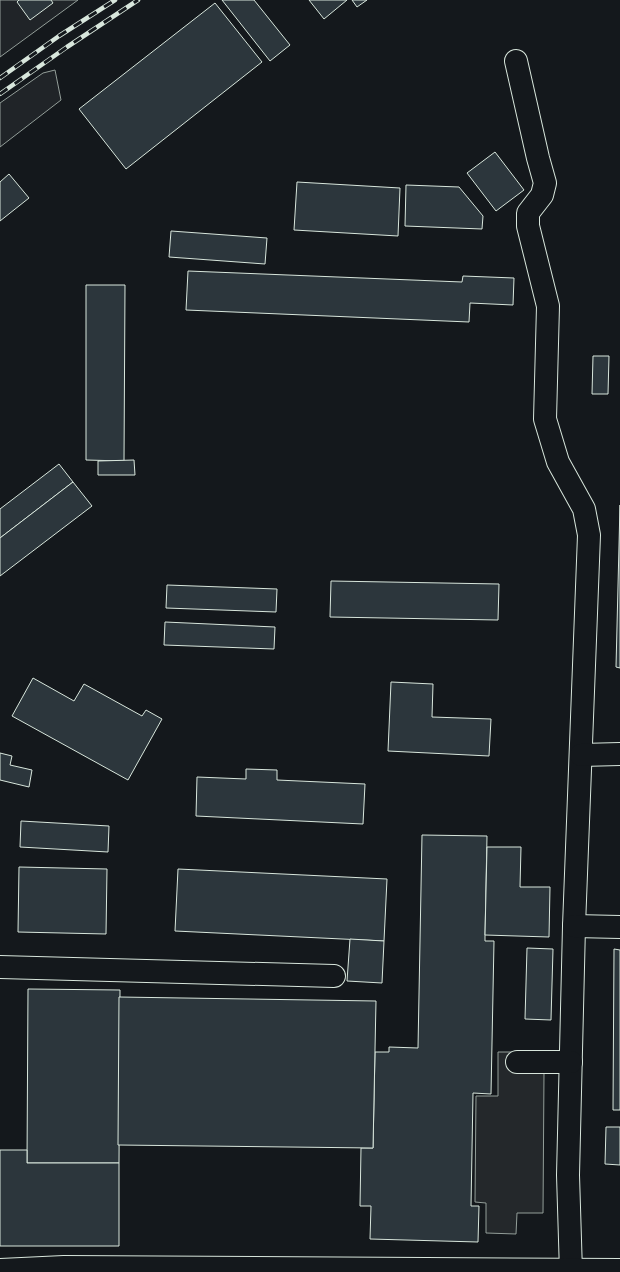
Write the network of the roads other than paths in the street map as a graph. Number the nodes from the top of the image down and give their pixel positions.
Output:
1 (516, 61) dead end
2 (620, 754) edge
3 (581, 755) junction
4 (574, 926) junction
5 (620, 927) edge
6 (0, 967) edge
7 (334, 976) dead end
8 (517, 1062) dead end
9 (571, 1062) junction
10 (0, 1270) edge
11 (620, 1270) edge
12 (571, 1271) edge

1 - 3 street
2 - 3 street
3 - 4 street
4 - 5 street
4 - 9 street
6 - 7 street
8 - 9 street
9 - 12 street
10 - 12 street
11 - 12 street

